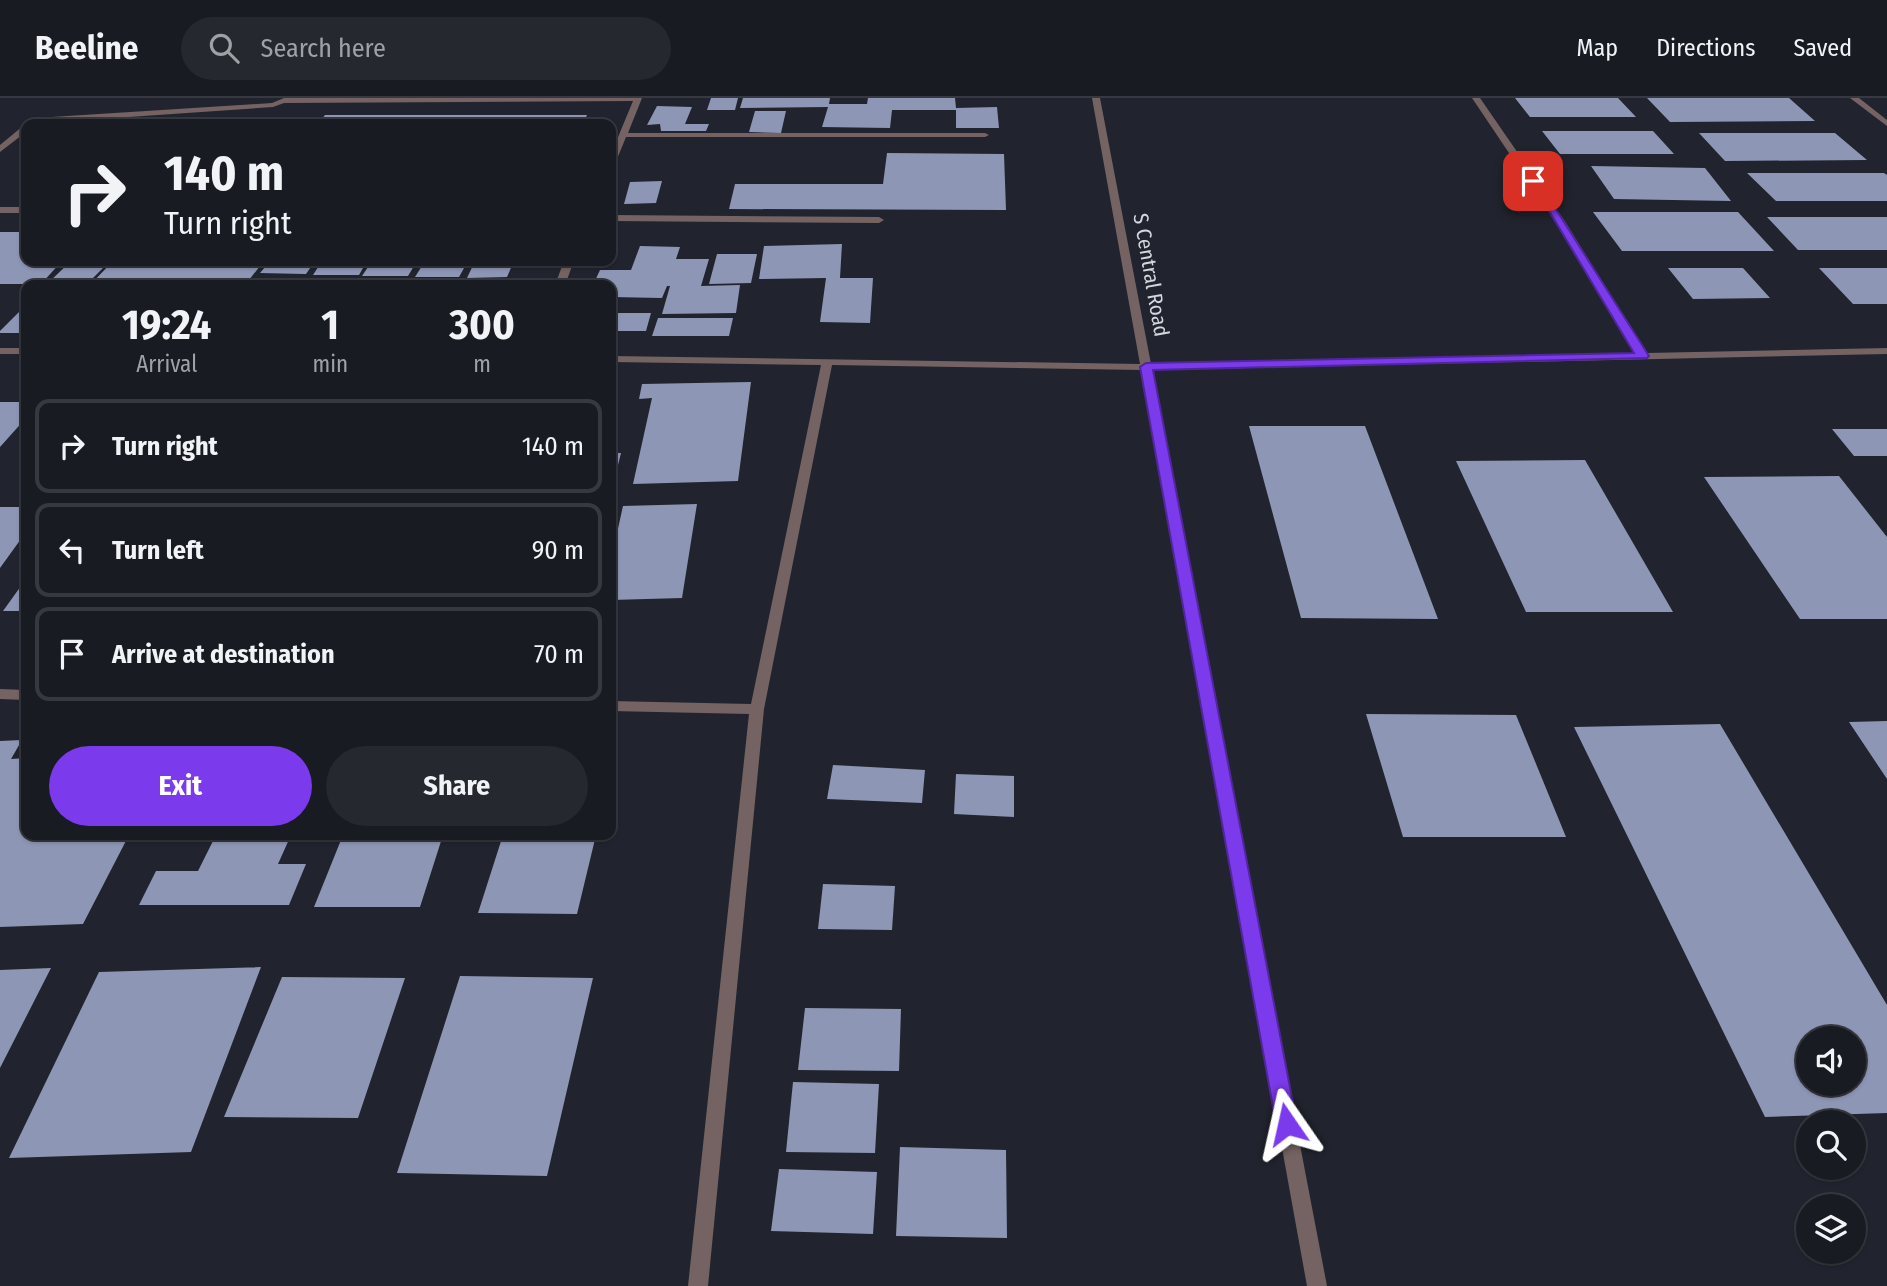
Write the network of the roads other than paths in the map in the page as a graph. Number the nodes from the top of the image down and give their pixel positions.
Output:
1 (363, 98) edge
2 (1097, 98) edge
3 (1476, 98) edge
4 (1854, 98) edge
5 (288, 99) edge
6 (638, 99) edge
7 (352, 101) junction
8 (52, 119) edge
9 (1887, 124) edge
10 (21, 132) edge
11 (625, 135) junction
12 (985, 135) dead end
13 (0, 149) edge
14 (616, 154) edge
15 (0, 210) edge
16 (21, 210) edge
17 (616, 218) edge
18 (879, 220) dead end
19 (0, 351) edge
20 (21, 351) edge
21 (1887, 351) edge
22 (1643, 356) junction
23 (616, 359) edge
24 (827, 362) junction
25 (1146, 367) junction
26 (0, 694) edge
27 (21, 695) edge
28 (616, 706) edge
29 (757, 709) junction
30 (698, 1286) edge
31 (1317, 1286) edge

1 - 7 street
2 - 25 street, S Central Road
3 - 22 street
4 - 9 street
5 - 7 street
5 - 8 street
6 - 7 street
6 - 11 street
10 - 13 street
11 - 12 street
11 - 14 street
15 - 16 street
17 - 18 street
19 - 20 street
21 - 22 street
22 - 25 street
23 - 24 street
24 - 25 street
24 - 29 street
25 - 31 street, S Central Road
26 - 27 street
28 - 29 street
29 - 30 street

